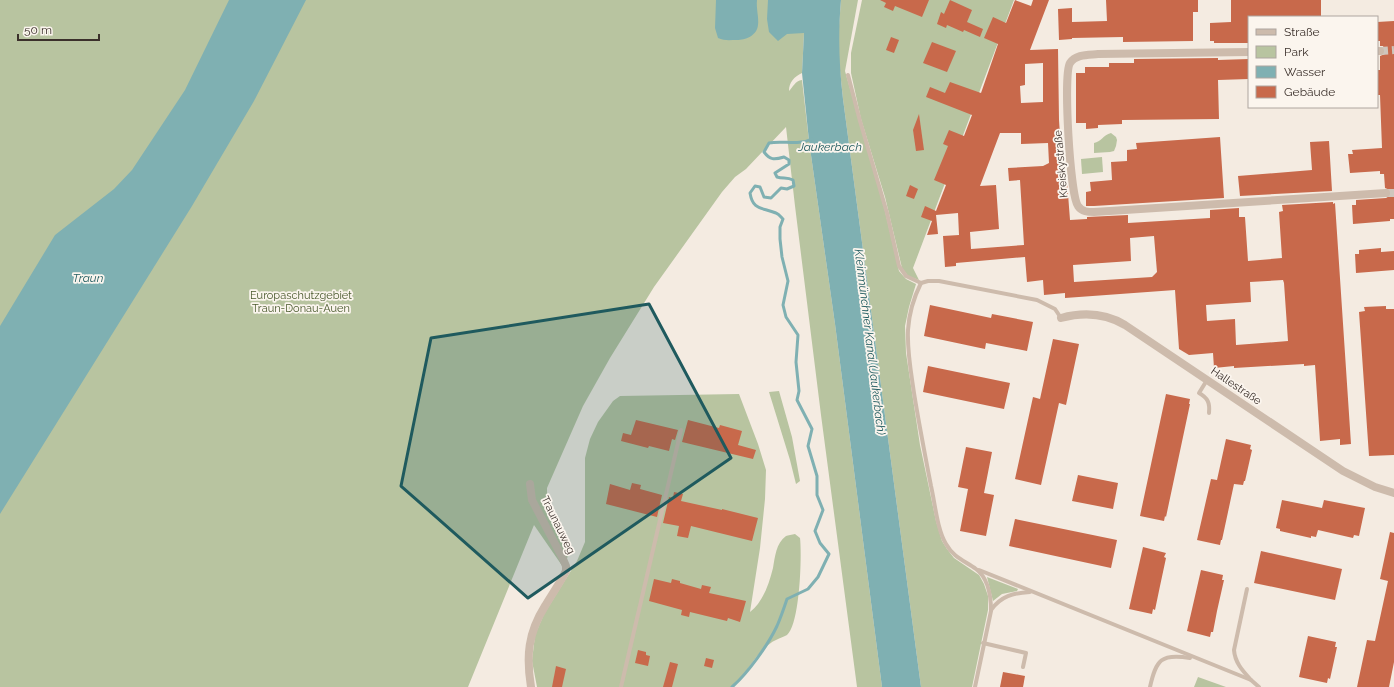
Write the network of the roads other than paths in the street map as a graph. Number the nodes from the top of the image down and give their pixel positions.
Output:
1 (1248, 52) edge
2 (848, 75) dead end
3 (1386, 193) tunnel mouth
4 (921, 283) junction
5 (1061, 318) joint
6 (1207, 380) junction
7 (1209, 413) dead end
8 (681, 430) dead end
9 (530, 484) dead end
10 (1394, 493) edge
11 (978, 570) junction
12 (1247, 589) dead end
13 (1032, 592) junction
14 (991, 610) junction
15 (983, 643) junction
16 (1196, 659) junction
17 (1023, 667) dead end
18 (1251, 680) junction
19 (532, 687) edge
20 (621, 687) edge
21 (975, 687) edge
22 (1150, 687) edge
23 (1258, 687) edge

1 - 3 street, Kreiskystraße
2 - 4 lane
4 - 5 lane
4 - 11 lane
5 - 6 street, Hallestraße
6 - 7 lane
6 - 10 street, Hallestraße
8 - 20 lane
9 - 19 street, Traunauweg
11 - 13 lane
11 - 14 lane
12 - 18 lane
13 - 14 lane
13 - 16 lane
14 - 15 lane
15 - 17 lane
15 - 21 lane
16 - 18 lane
16 - 22 lane
18 - 23 lane

